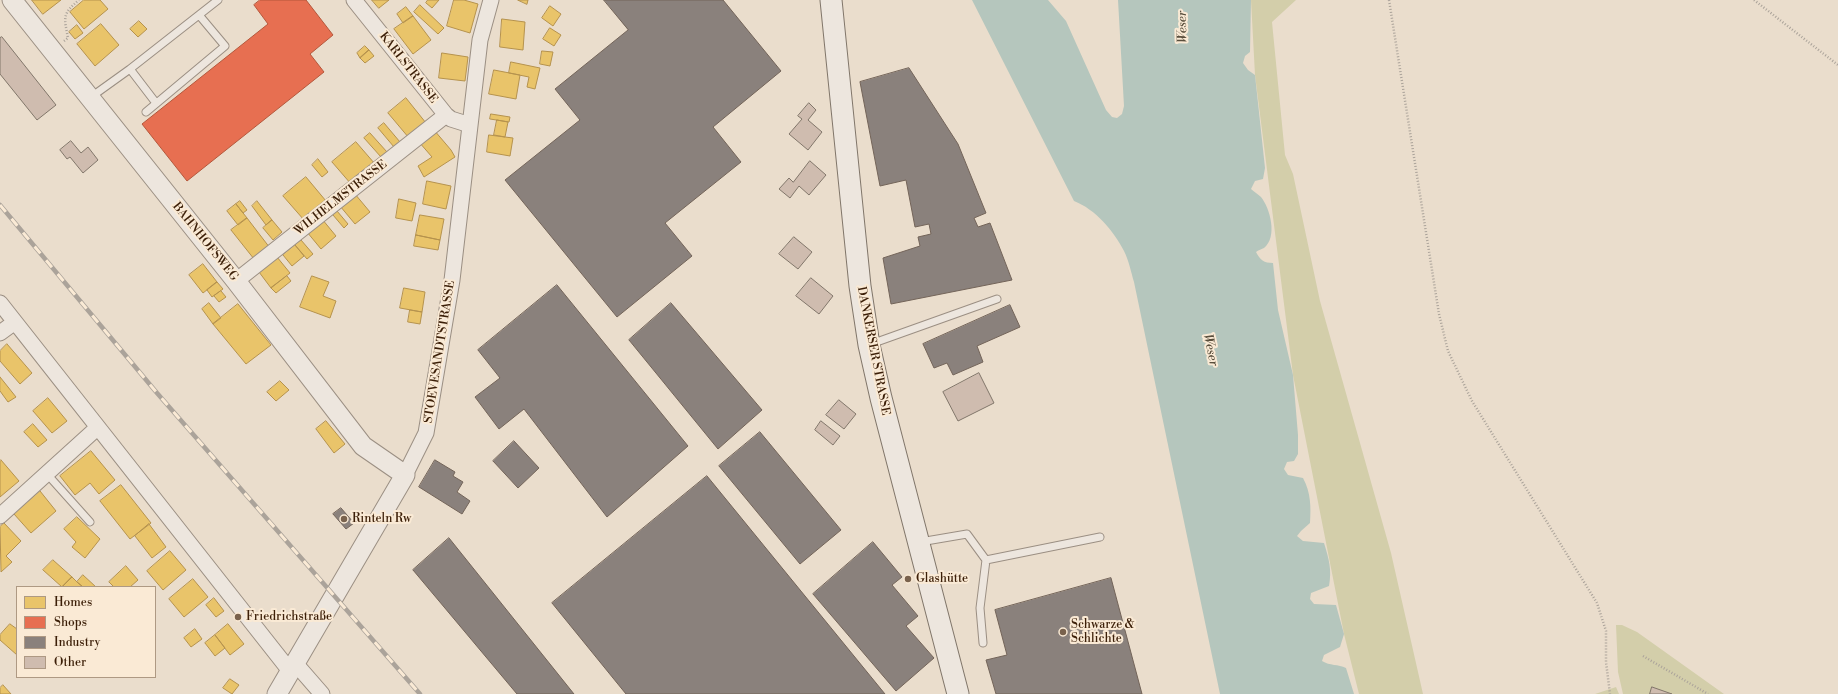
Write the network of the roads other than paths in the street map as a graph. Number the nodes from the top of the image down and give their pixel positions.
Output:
1 (12, 0) edge
2 (218, 0) edge
3 (354, 0) edge
4 (491, 0) edge
5 (831, 0) edge
6 (199, 15) junction
7 (130, 69) junction
8 (90, 97) junction
9 (156, 103) junction
10 (146, 112) dead end
11 (446, 115) junction
12 (470, 125) junction
13 (236, 281) junction
14 (997, 299) dead end
15 (0, 303) edge
16 (15, 322) junction
17 (0, 334) edge
18 (869, 345) junction
19 (97, 428) junction
20 (47, 474) junction
21 (404, 475) junction
22 (0, 516) edge
23 (90, 522) dead end
24 (1100, 537) dead end
25 (918, 543) junction
26 (986, 560) junction
27 (982, 643) dead end
28 (293, 667) junction
29 (277, 694) edge
30 (322, 694) edge
31 (958, 694) edge

1 - 8 street, BAHNHOFSWEG
2 - 6 lane
3 - 11 street, KARLSTRASSE
4 - 12 street, STOEVESANDTSTRASSE
5 - 18 main road, DANKERSER STRASSE
6 - 7 lane
6 - 9 lane
7 - 8 lane
7 - 9 lane
8 - 13 street, BAHNHOFSWEG
9 - 10 lane
11 - 12 street, KARLSTRASSE
11 - 13 street, WILHELMSTRASSE
12 - 21 street, STOEVESANDTSTRASSE
13 - 21 street, BAHNHOFSWEG
14 - 18 lane
15 - 16 street
16 - 17 street
16 - 19 street
18 - 25 main road, DANKERSER STRASSE
19 - 20 street
19 - 28 street
20 - 22 street
20 - 23 lane
21 - 28 street, STOEVESANDTSTRASSE
24 - 26 lane
25 - 26 lane
25 - 31 main road, DANKERSER STRASSE
26 - 27 lane
28 - 29 street, STOEVESANDTSTRASSE
28 - 30 street

